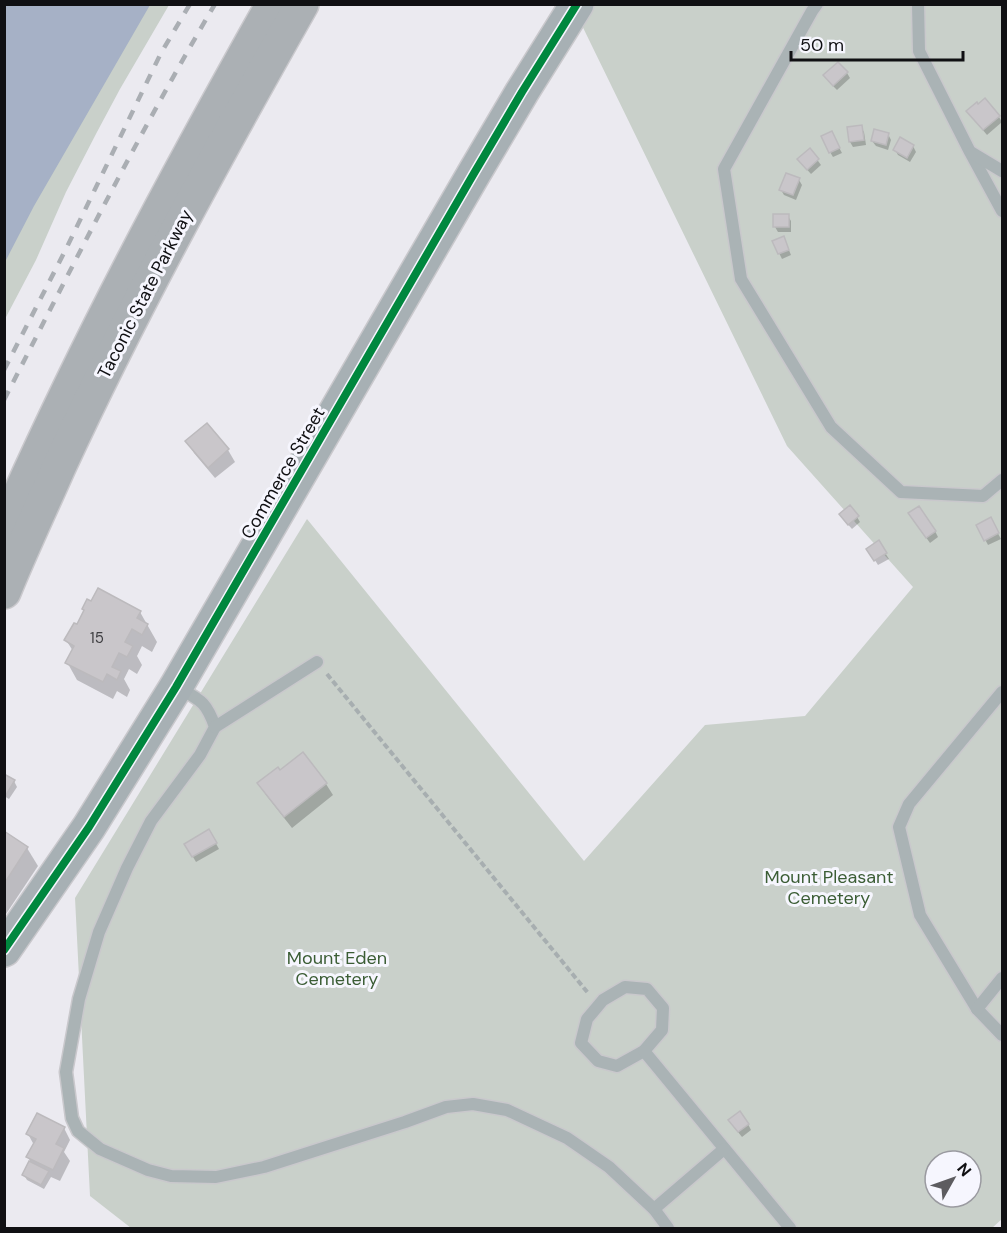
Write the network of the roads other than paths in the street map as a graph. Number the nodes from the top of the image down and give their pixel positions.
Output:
1 (273, 4) edge
2 (302, 4) edge
3 (578, 4) edge
4 (817, 4) edge
5 (918, 4) edge
6 (970, 152) junction
7 (1002, 171) edge
8 (1002, 211) edge
9 (1002, 480) edge
10 (4, 529) edge
11 (4, 592) edge
12 (317, 662) road end
13 (176, 687) junction
14 (1002, 692) edge
15 (215, 727) junction
16 (4, 950) edge
17 (1002, 978) edge
18 (977, 1009) junction
19 (1002, 1035) edge
20 (644, 1051) junction
21 (724, 1149) junction
22 (654, 1209) junction
23 (668, 1228) edge
24 (790, 1228) edge

1 - 10 highway, Taconic State Parkway
2 - 11 highway, Taconic State Parkway
3 - 13 street, Commerce Street
4 - 9 lane
5 - 6 lane
6 - 7 lane
6 - 8 lane
12 - 15 lane
13 - 15 lane
13 - 16 street, Commerce Street
14 - 18 lane
15 - 22 lane
17 - 18 lane
18 - 19 lane
20 - 20 lane
20 - 21 lane
21 - 22 lane
21 - 24 lane
22 - 23 lane

